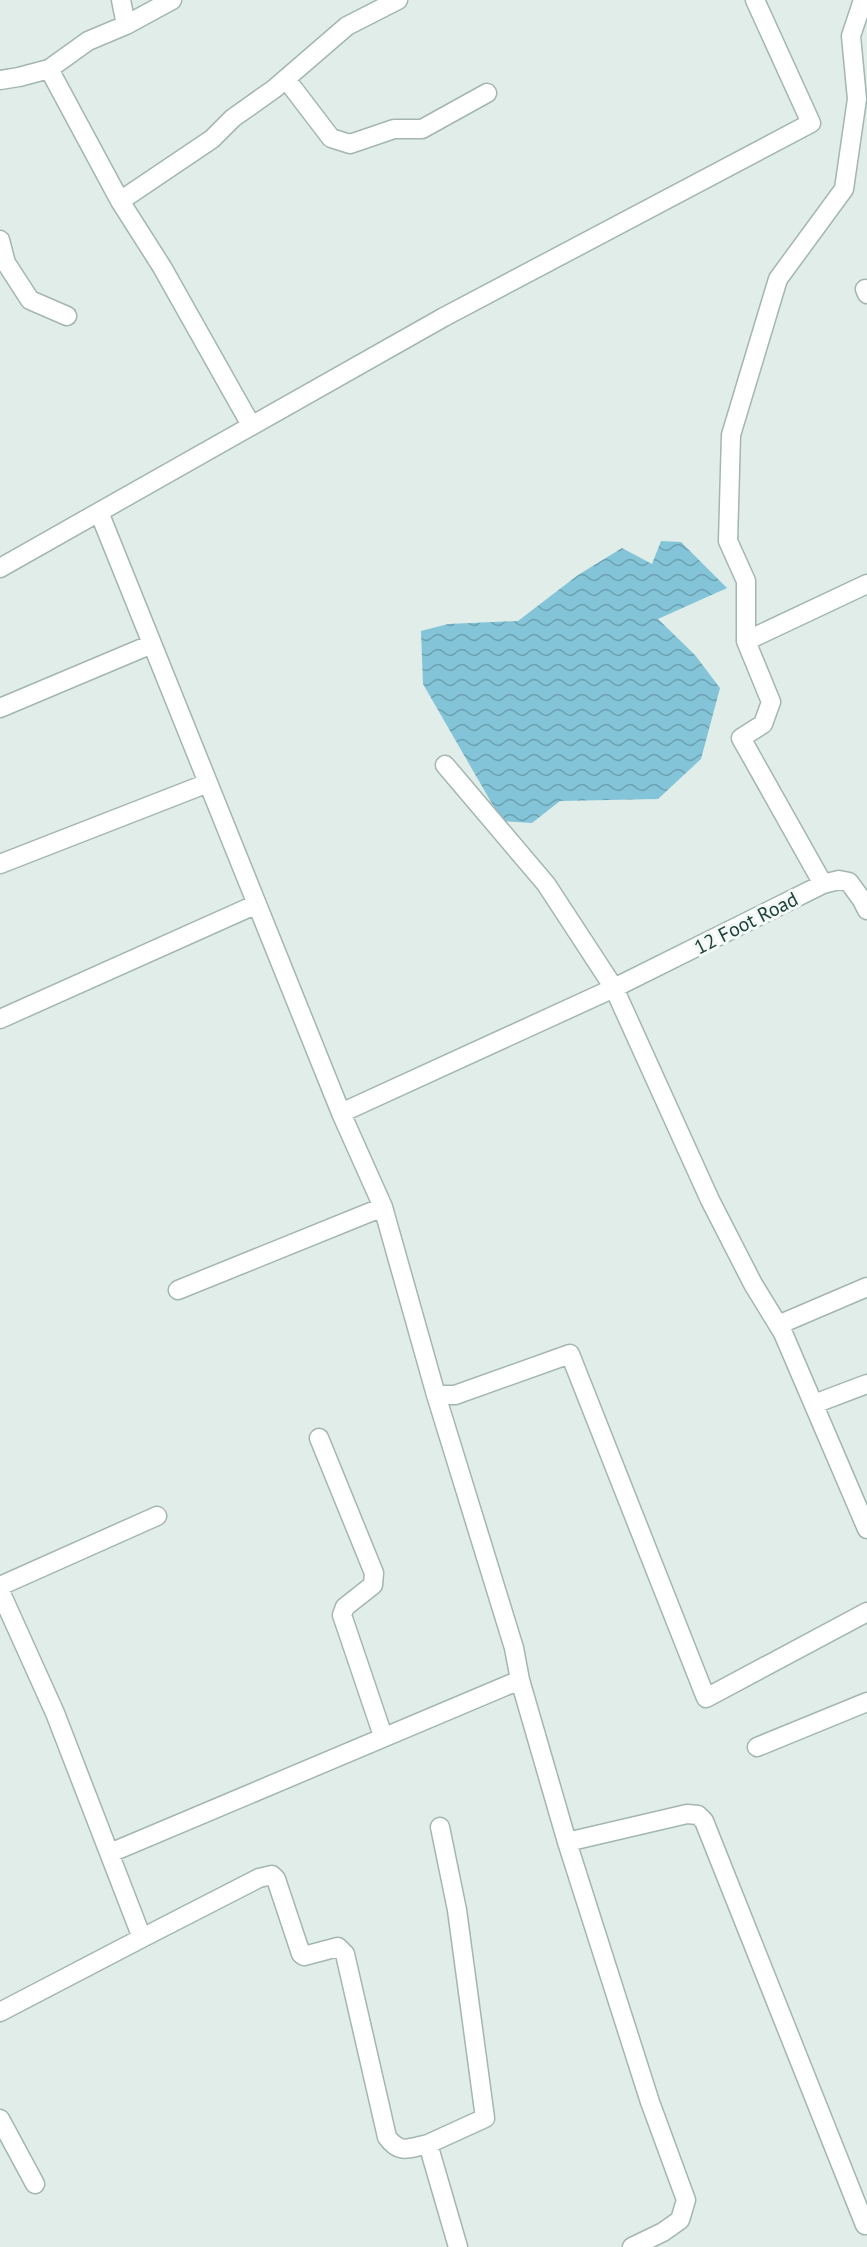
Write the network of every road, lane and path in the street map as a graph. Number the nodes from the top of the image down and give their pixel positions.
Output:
1 (121, 0) edge
2 (172, 0) edge
3 (398, 0) edge
4 (755, 0) edge
5 (863, 0) edge
6 (126, 25) junction
7 (49, 69) junction
8 (286, 79) junction
9 (0, 80) edge
10 (487, 93) dead end
11 (120, 201) junction
12 (0, 240) edge
13 (67, 316) dead end
14 (251, 425) junction
15 (99, 512) junction
16 (0, 568) edge
17 (867, 584) edge
18 (746, 641) junction
19 (152, 644) junction
20 (0, 708) edge
21 (445, 765) dead end
22 (208, 783) junction
23 (0, 864) edge
24 (823, 884) junction
25 (257, 904) junction
26 (867, 910) edge
27 (614, 988) junction
28 (0, 1019) edge
29 (341, 1113) junction
30 (383, 1207) junction
31 (867, 1287) edge
32 (178, 1290) dead end
33 (778, 1325) junction
34 (867, 1384) edge
35 (436, 1395) junction
36 (814, 1404) junction
37 (319, 1438) dead end
38 (157, 1516) dead end
39 (867, 1529) edge
40 (0, 1586) edge
41 (0, 1591) edge
42 (867, 1612) edge
43 (520, 1680) junction
44 (867, 1702) edge
45 (383, 1736) junction
46 (757, 1748) dead end
47 (440, 1827) dead end
48 (567, 1842) junction
49 (110, 1853) junction
50 (142, 1938) junction
51 (0, 2012) edge
52 (0, 2119) edge
53 (428, 2144) junction
54 (34, 2184) dead end
55 (867, 2224) edge
56 (458, 2247) edge
57 (632, 2247) edge

1 - 6 street
2 - 6 street
3 - 8 street
4 - 14 street
5 - 18 street
6 - 7 street
7 - 9 street
7 - 11 street
8 - 10 street
8 - 11 street
11 - 14 street
12 - 13 street
14 - 15 street
15 - 16 street
15 - 19 street
17 - 18 street
18 - 24 street
19 - 20 street
19 - 22 street
21 - 27 street
22 - 23 street
22 - 25 street
24 - 26 street, 12 Foot Road
24 - 27 street, 12 Foot Road
25 - 28 street
25 - 29 street
27 - 29 street, 12 Foot Road
27 - 33 street
29 - 30 street
30 - 32 street
30 - 35 street
31 - 33 street
33 - 36 street
34 - 36 street
35 - 42 street
35 - 43 street
36 - 39 street
37 - 45 street
38 - 40 street
41 - 49 street
43 - 45 street
43 - 48 street
44 - 46 street
45 - 49 street
47 - 53 street
48 - 55 street
48 - 57 street
49 - 50 street
50 - 51 street
50 - 53 street
52 - 54 street
53 - 56 street

